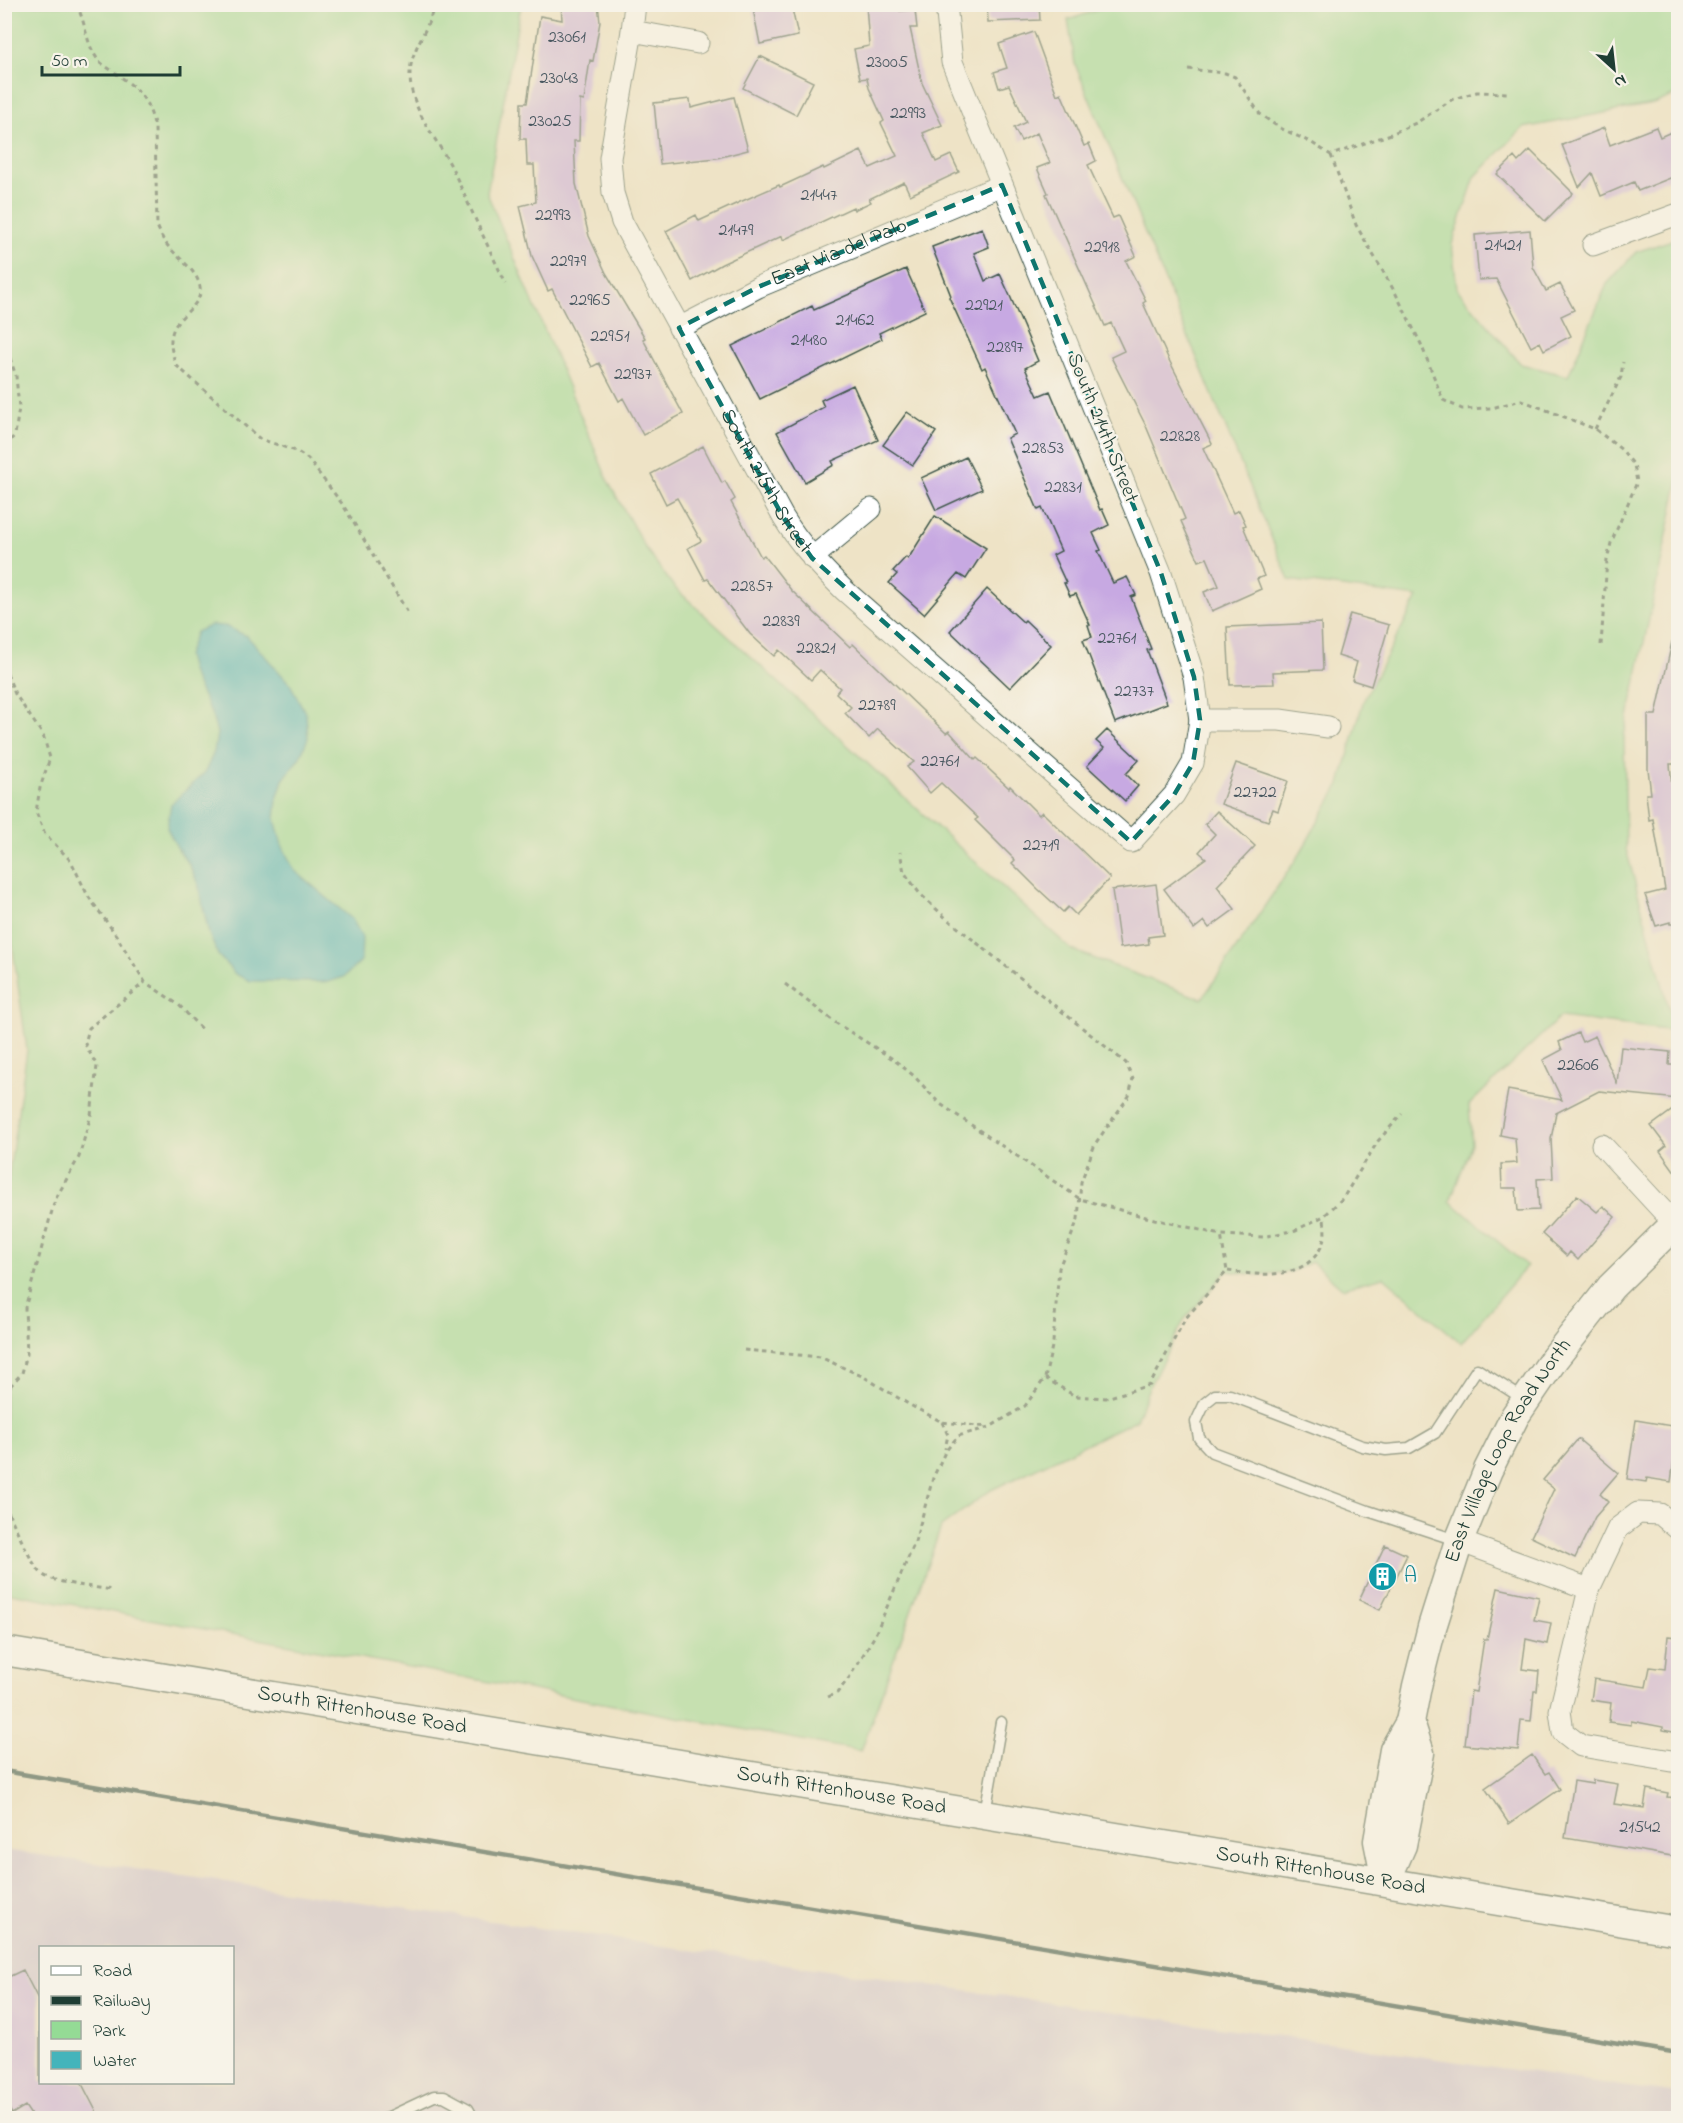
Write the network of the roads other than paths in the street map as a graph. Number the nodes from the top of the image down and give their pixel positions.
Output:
1 (635, 4) edge
2 (946, 4) edge
3 (632, 31) junction
4 (698, 43) dead end
5 (1002, 185) junction
6 (1678, 214) edge
7 (1593, 245) dead end
8 (679, 328) junction
9 (871, 509) dead end
10 (812, 558) junction
11 (1200, 720) junction
12 (1328, 727) dead end
13 (1131, 842) joint
14 (1602, 1145) dead end
15 (1677, 1222) edge
16 (1526, 1400) junction
17 (1678, 1529) edge
18 (1459, 1541) junction
19 (1589, 1589) junction
20 (4, 1651) edge
21 (1001, 1722) dead end
22 (1678, 1762) edge
23 (985, 1816) junction
24 (1386, 1881) junction
25 (1678, 1931) edge
26 (387, 2118) edge
27 (473, 2118) edge

1 - 3 street, South 215th Street
2 - 5 street, South 214th Street
3 - 4 street
3 - 8 street, South 215th Street
5 - 8 street, East Via del Palo
5 - 11 street, South 214th Street
6 - 7 street
8 - 10 street, South 215th Street
9 - 10 street
10 - 13 street, South 215th Street
11 - 12 street
11 - 13 street, South 214th Street
14 - 15 street
15 - 16 main road, East Village Loop Road North
16 - 18 main road, East Village Loop Road North
16 - 18 lane
17 - 19 street
18 - 19 street
18 - 24 main road, East Village Loop Road North
19 - 22 street
20 - 23 main road, South Rittenhouse Road
21 - 23 lane
23 - 24 main road, South Rittenhouse Road
24 - 25 main road, South Rittenhouse Road
26 - 27 lane

